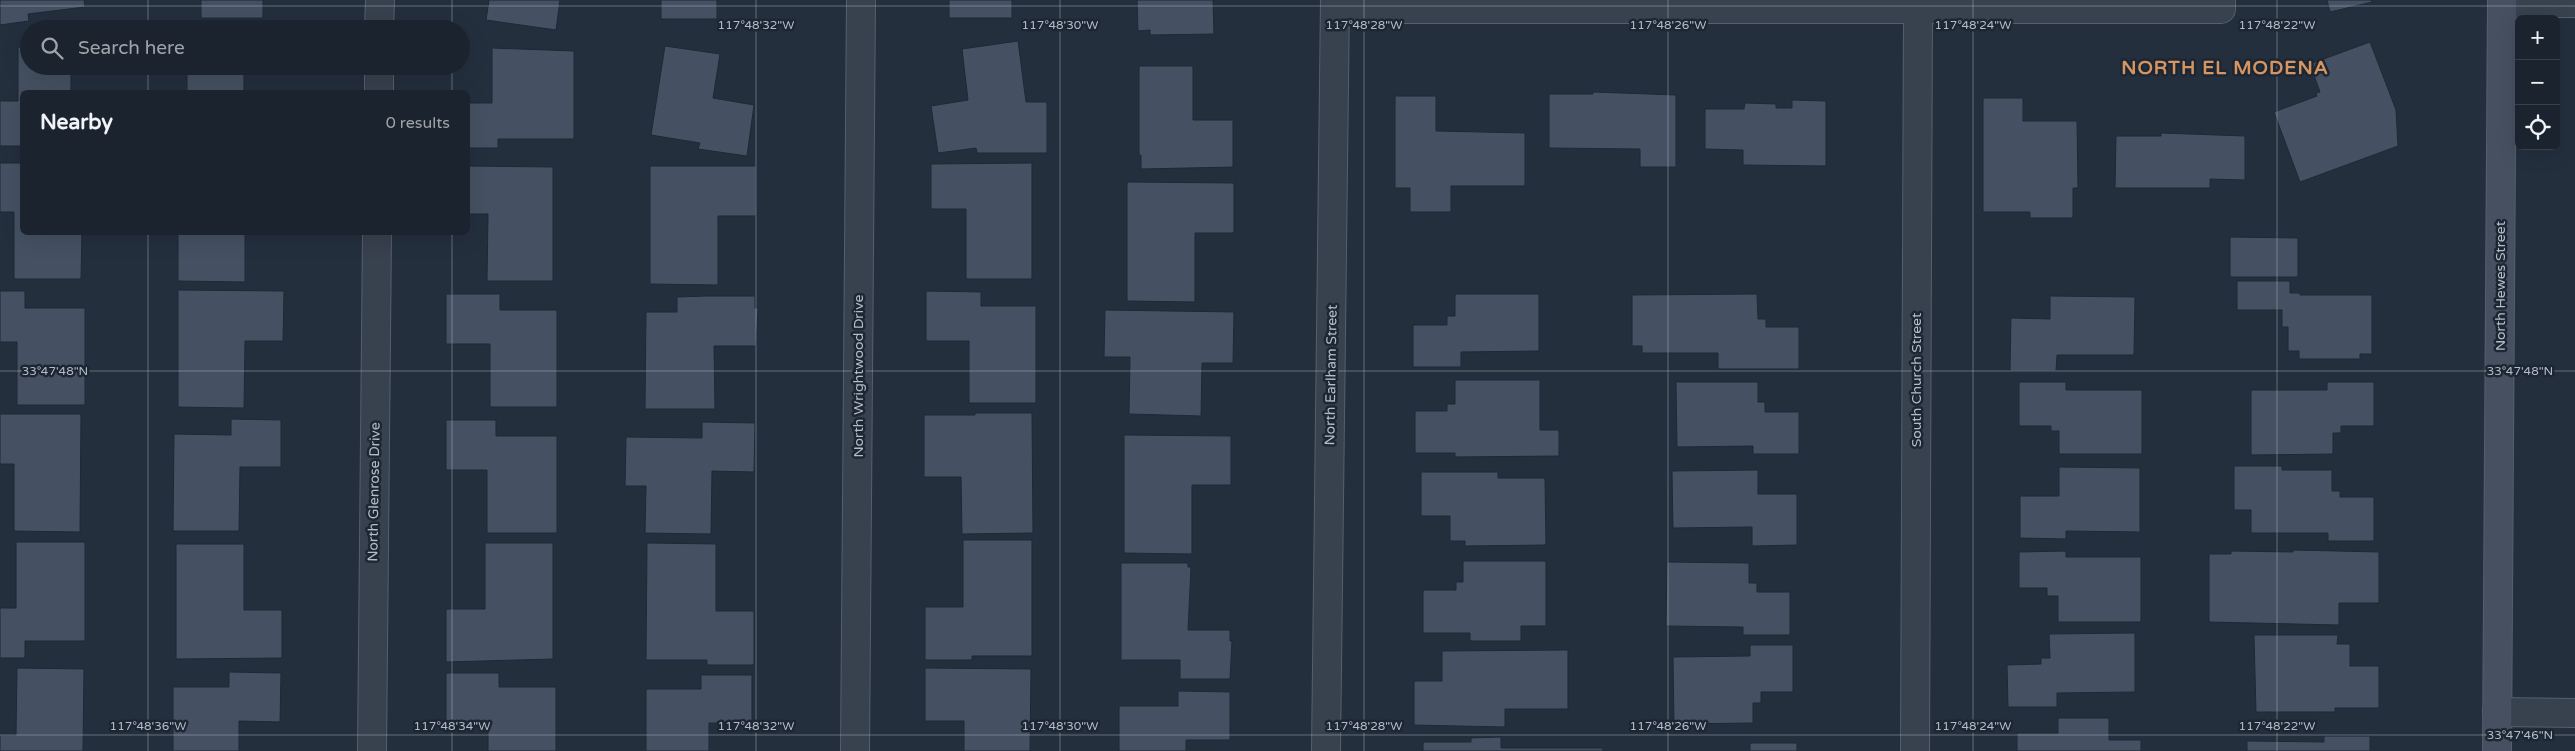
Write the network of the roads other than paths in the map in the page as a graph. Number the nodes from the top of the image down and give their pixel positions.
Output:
1 (380, 0) edge
2 (861, 0) edge
3 (2502, 1) edge
4 (2575, 3) edge
5 (1335, 4) edge
6 (1775, 4) edge
7 (2221, 4) edge
8 (1918, 8) junction
9 (380, 20) edge
10 (379, 75) edge
11 (379, 90) edge
12 (377, 235) edge
13 (2498, 712) junction
14 (2575, 713) edge
15 (372, 751) edge
16 (855, 751) edge
17 (1326, 751) edge
18 (1915, 751) edge
19 (2497, 751) edge

1 - 9 street
2 - 16 street, North Wrightwood Drive
3 - 4 street
3 - 13 main road, North Hewes Street
5 - 6 street
5 - 17 street, North Earlham Street
6 - 8 street
7 - 8 street
8 - 18 street, South Church Street
10 - 11 street
12 - 15 street, North Glenrose Drive
13 - 14 street
13 - 19 main road, North Hewes Street

